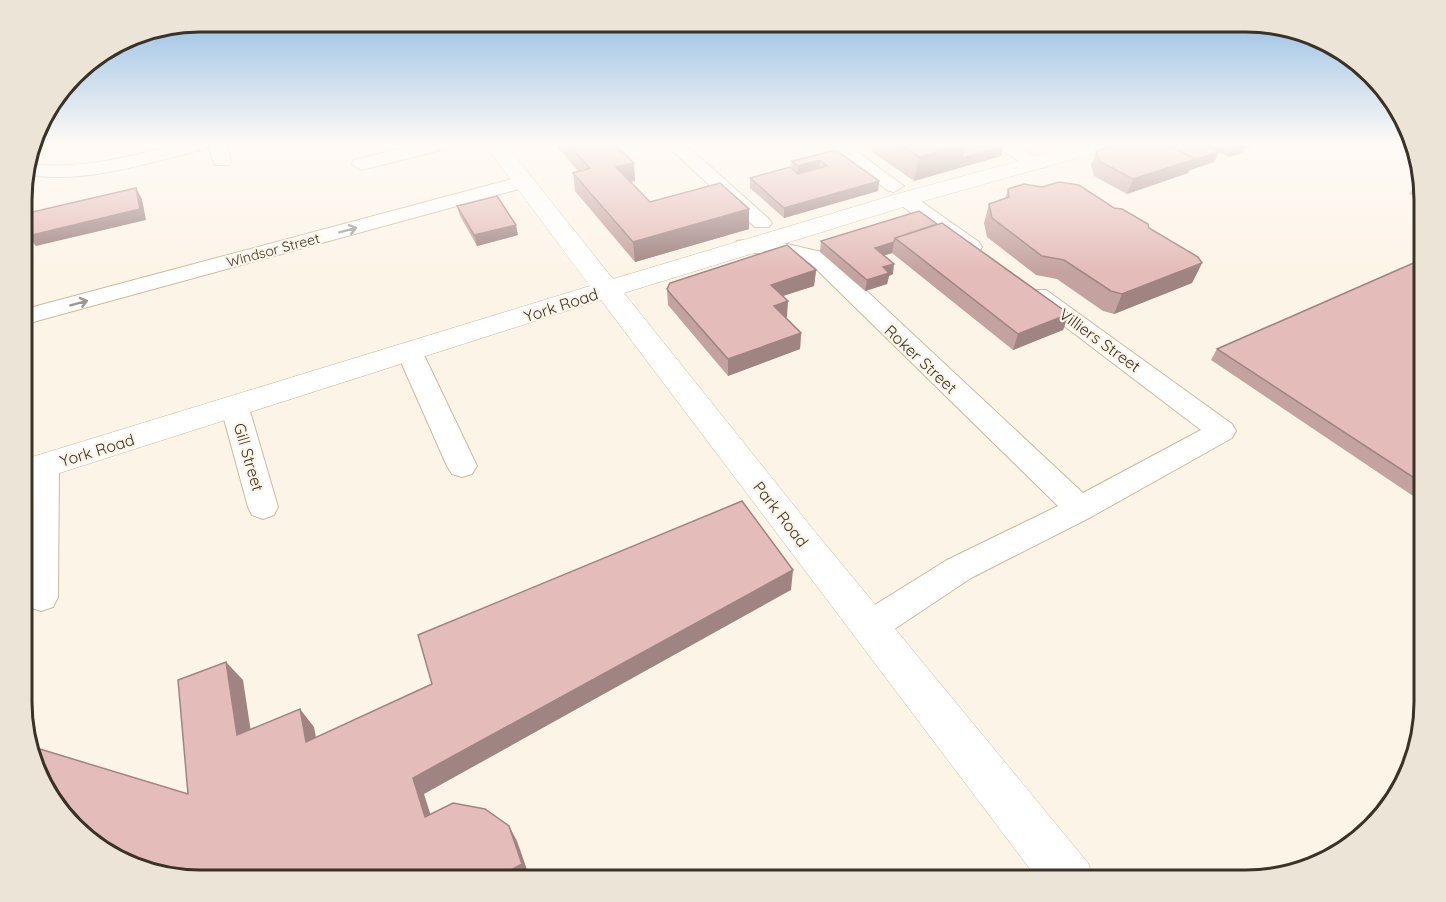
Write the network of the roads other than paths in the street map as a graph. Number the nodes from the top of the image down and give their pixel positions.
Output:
1 (505, 187) edge
2 (528, 187) edge
3 (722, 187) edge
4 (892, 187) edge
5 (923, 187) edge
6 (899, 192) junction
7 (762, 223) dead end
8 (745, 246) junction
9 (991, 261) edge
10 (1019, 281) edge
11 (608, 290) junction
12 (32, 315) edge
13 (410, 353) junction
14 (235, 408) junction
15 (462, 466) dead end
16 (33, 470) edge
17 (263, 507) dead end
18 (1080, 508) junction
19 (41, 597) dead end
20 (869, 627) junction
21 (1061, 870) edge

12 -> 1 street, Windsor Street
2 - 11 main road, Park Road
3 - 7 street
4 - 6 street
5 - 6 main road, York Road
6 - 8 main road, York Road
6 - 9 street
8 - 11 main road, York Road
8 - 18 street, Roker Street
10 - 18 street, Villiers Street
11 - 13 main road, York Road
11 - 20 main road, Park Road
13 - 14 main road, York Road
13 - 15 street
14 - 16 main road, York Road
14 - 17 street, Gill Street
16 - 19 street
18 - 20 street
20 - 21 main road, Park Road

